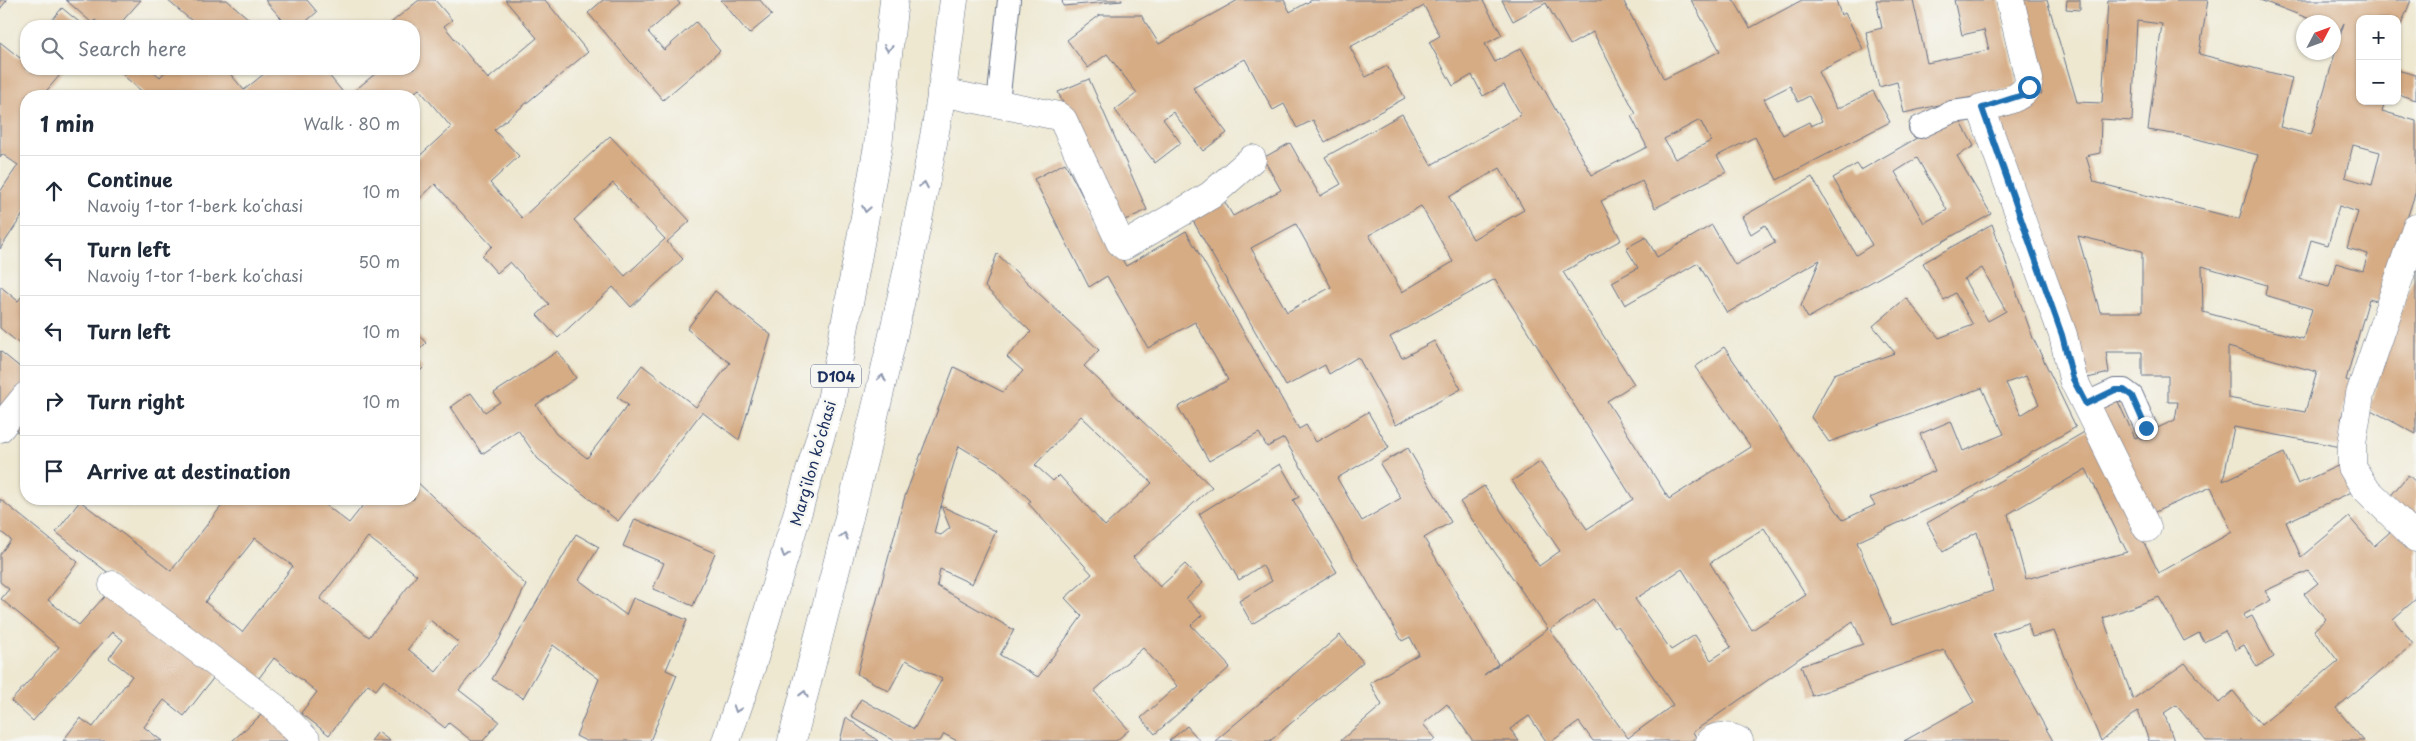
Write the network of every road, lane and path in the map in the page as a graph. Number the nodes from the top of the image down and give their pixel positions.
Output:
1 (894, 0) edge
2 (954, 0) edge
3 (1009, 0) edge
4 (2010, 0) edge
5 (941, 92) junction
6 (998, 103) junction
7 (1982, 108) junction
8 (1920, 127) dead end
9 (1252, 159) dead end
10 (2416, 228) edge
11 (20, 403) edge
12 (2086, 404) junction
13 (0, 428) edge
14 (2146, 428) dead end
15 (2148, 528) dead end
16 (2416, 538) edge
17 (113, 585) dead end
18 (307, 741) edge
19 (726, 741) edge
20 (792, 741) edge
21 (1710, 741) edge
22 (1739, 741) edge

1 -> 19 street, Margʻilon koʻchasi / D104
2 - 5 street, D104
3 - 6 lane
4 - 7 street
5 - 6 street
20 -> 5 street, D104
6 - 9 street
7 - 8 lane
7 - 12 street
10 - 16 street
11 - 13 street
12 - 14 lane
12 - 15 street
17 - 18 street
21 - 22 street

